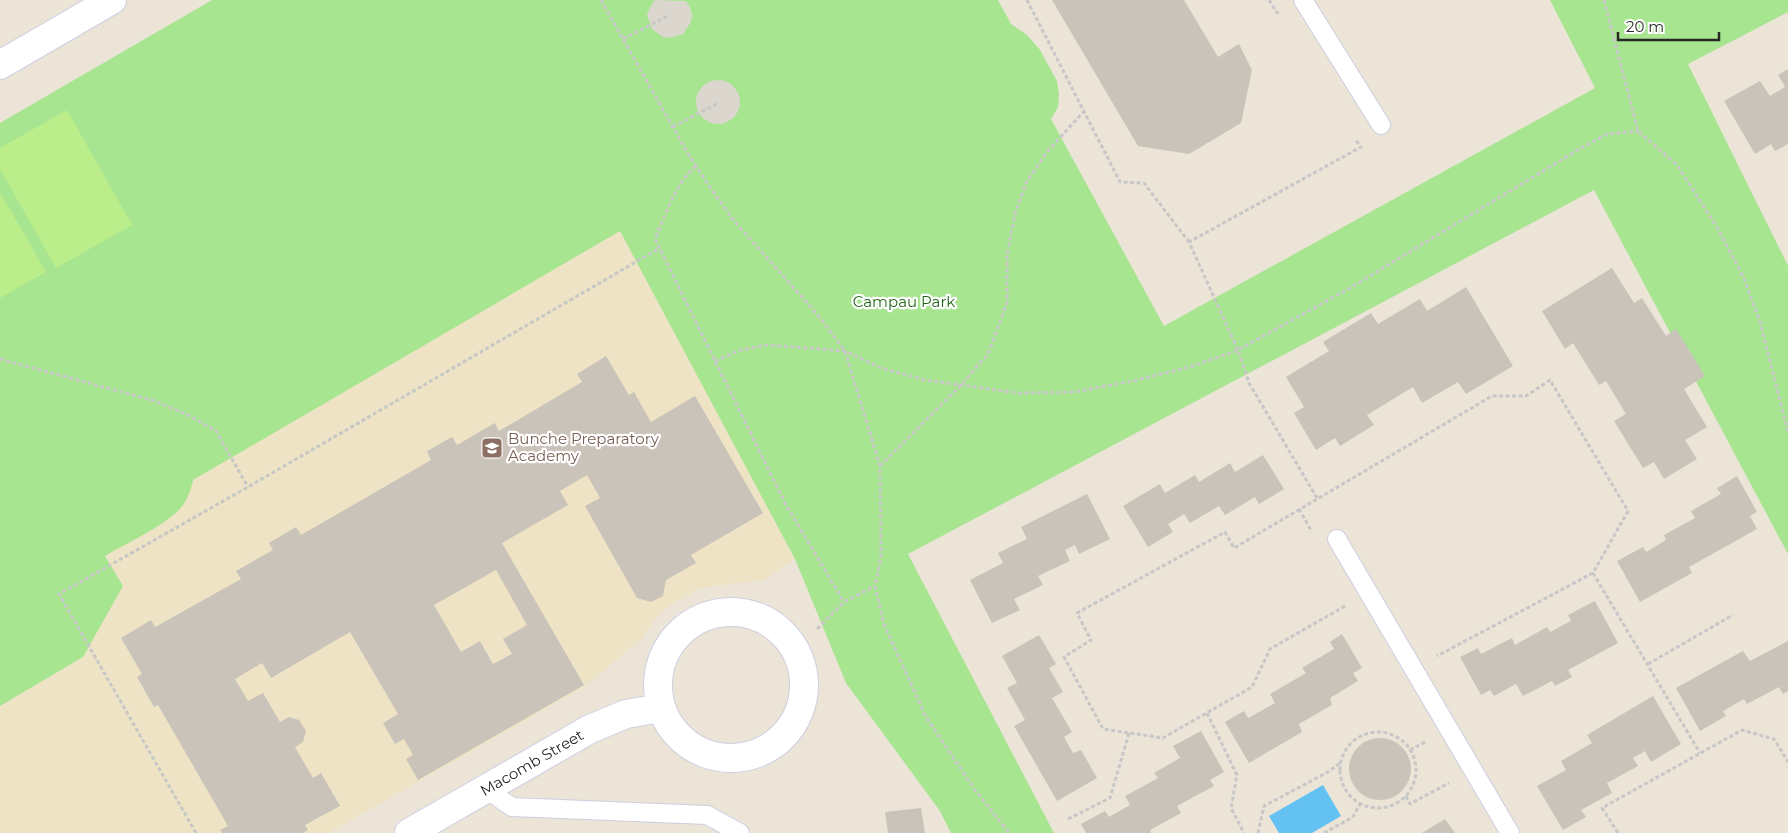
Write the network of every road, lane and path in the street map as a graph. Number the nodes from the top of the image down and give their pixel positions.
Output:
1 (112, 0) edge
2 (601, 0) edge
3 (1026, 0) edge
4 (1269, 0) edge
5 (1303, 0) edge
6 (1604, 0) edge
7 (668, 16) dead end
8 (1280, 16) dead end
9 (623, 39) junction
10 (0, 65) edge
11 (718, 102) dead end
12 (1084, 111) junction
13 (1381, 125) dead end
14 (674, 127) junction
15 (1350, 131) dead end
16 (1638, 131) junction
17 (696, 166) junction
18 (1190, 242) junction
19 (660, 248) junction
20 (1238, 350) junction
21 (845, 351) junction
22 (0, 359) edge
23 (715, 361) junction
24 (961, 385) junction
25 (1788, 432) edge
26 (880, 466) junction
27 (248, 486) junction
28 (1318, 498) junction
29 (1337, 539) dead end
30 (1594, 572) junction
31 (875, 586) junction
32 (844, 602) junction
33 (1352, 602) dead end
34 (1733, 616) dead end
35 (817, 629) dead end
36 (1648, 664) junction
37 (1414, 669) junction
38 (661, 708) junction
39 (1207, 713) junction
40 (1129, 733) junction
41 (1426, 742) dead end
42 (1410, 750) junction
43 (1700, 754) junction
44 (1788, 762) edge
45 (1340, 763) junction
46 (1455, 785) dead end
47 (486, 789) junction
48 (1406, 796) junction
49 (1360, 804) junction
50 (1068, 819) dead end
51 (196, 833) edge
52 (409, 833) edge
53 (740, 833) edge
54 (1009, 833) edge
55 (1244, 833) edge
56 (1258, 833) edge
57 (1324, 833) edge
58 (1510, 833) edge
59 (1618, 833) edge

1 - 10 street
2 - 9 path
3 - 12 path
4 - 8 path
5 - 13 lane
6 - 16 path
7 - 9 path
9 - 14 path
11 - 14 path
12 - 18 path
12 - 24 path
14 - 17 path
15 - 18 path
16 - 20 path
16 - 25 path
17 - 19 path
17 - 21 path
18 - 20 path
19 - 23 path
19 - 27 path
20 - 24 path
20 - 28 path
21 - 23 path
21 - 24 path
21 - 26 path
22 - 27 path
23 - 32 path
24 - 26 path
26 - 31 path
27 - 51 path
28 - 30 path
28 - 40 path
29 - 37 lane
30 - 36 path
30 - 37 path
31 - 32 path
31 - 54 path
32 - 35 path
33 - 39 path
34 - 36 path
36 - 43 path
37 - 58 lane
38 - 38 street
38 - 47 street, Macomb Street
39 - 40 path
39 - 55 path
40 - 50 path
41 - 42 path
42 - 45 path
42 - 48 path
43 - 44 path
43 - 59 path
45 - 49 path
45 - 56 path
46 - 48 path
47 - 52 street, Macomb Street
47 - 53 lane
48 - 49 path
49 - 57 path

